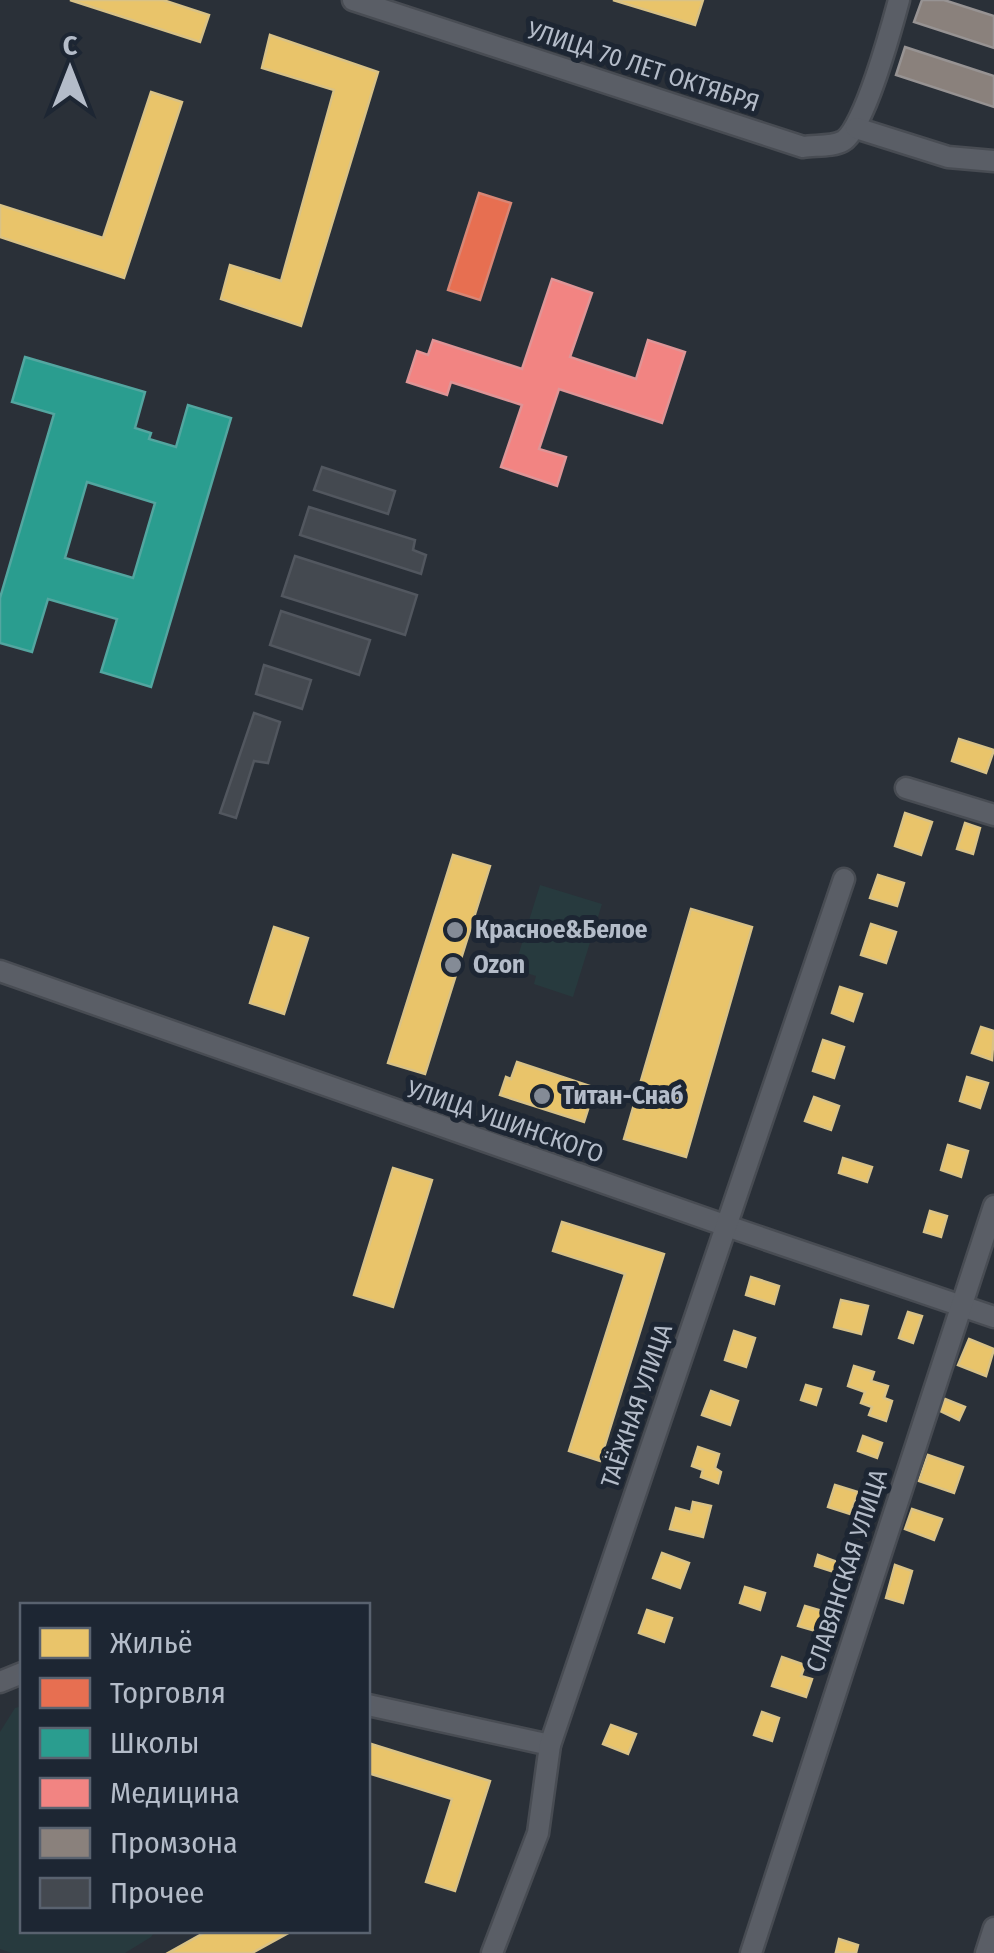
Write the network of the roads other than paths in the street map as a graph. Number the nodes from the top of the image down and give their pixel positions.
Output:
1 (353, 0) edge
2 (899, 0) edge
3 (856, 128) junction
4 (994, 161) edge
5 (906, 788) dead end
6 (994, 815) edge
7 (844, 879) dead end
8 (0, 971) edge
9 (994, 1206) edge
10 (724, 1225) junction
11 (962, 1307) junction
12 (994, 1316) edge
13 (370, 1704) edge
14 (550, 1745) junction
15 (994, 1928) edge
16 (492, 1953) edge
17 (751, 1953) edge
18 (986, 1953) edge

1 - 3 street, УЛИЦА 70 ЛЕТ ОКТЯБРЯ
2 - 3 street
3 - 4 street
5 - 6 street
7 - 10 street, ТАЁЖНАЯ УЛИЦА
8 - 10 street, УЛИЦА УШИНСКОГО
9 - 11 street, СЛАВЯНСКАЯ УЛИЦА
10 - 11 street, УЛИЦА УШИНСКОГО
10 - 14 street, ТАЁЖНАЯ УЛИЦА
11 - 12 street, УЛИЦА УШИНСКОГО
11 - 17 street, СЛАВЯНСКАЯ УЛИЦА
13 - 14 street
14 - 16 street, ТАЁЖНАЯ УЛИЦА
15 - 18 street

